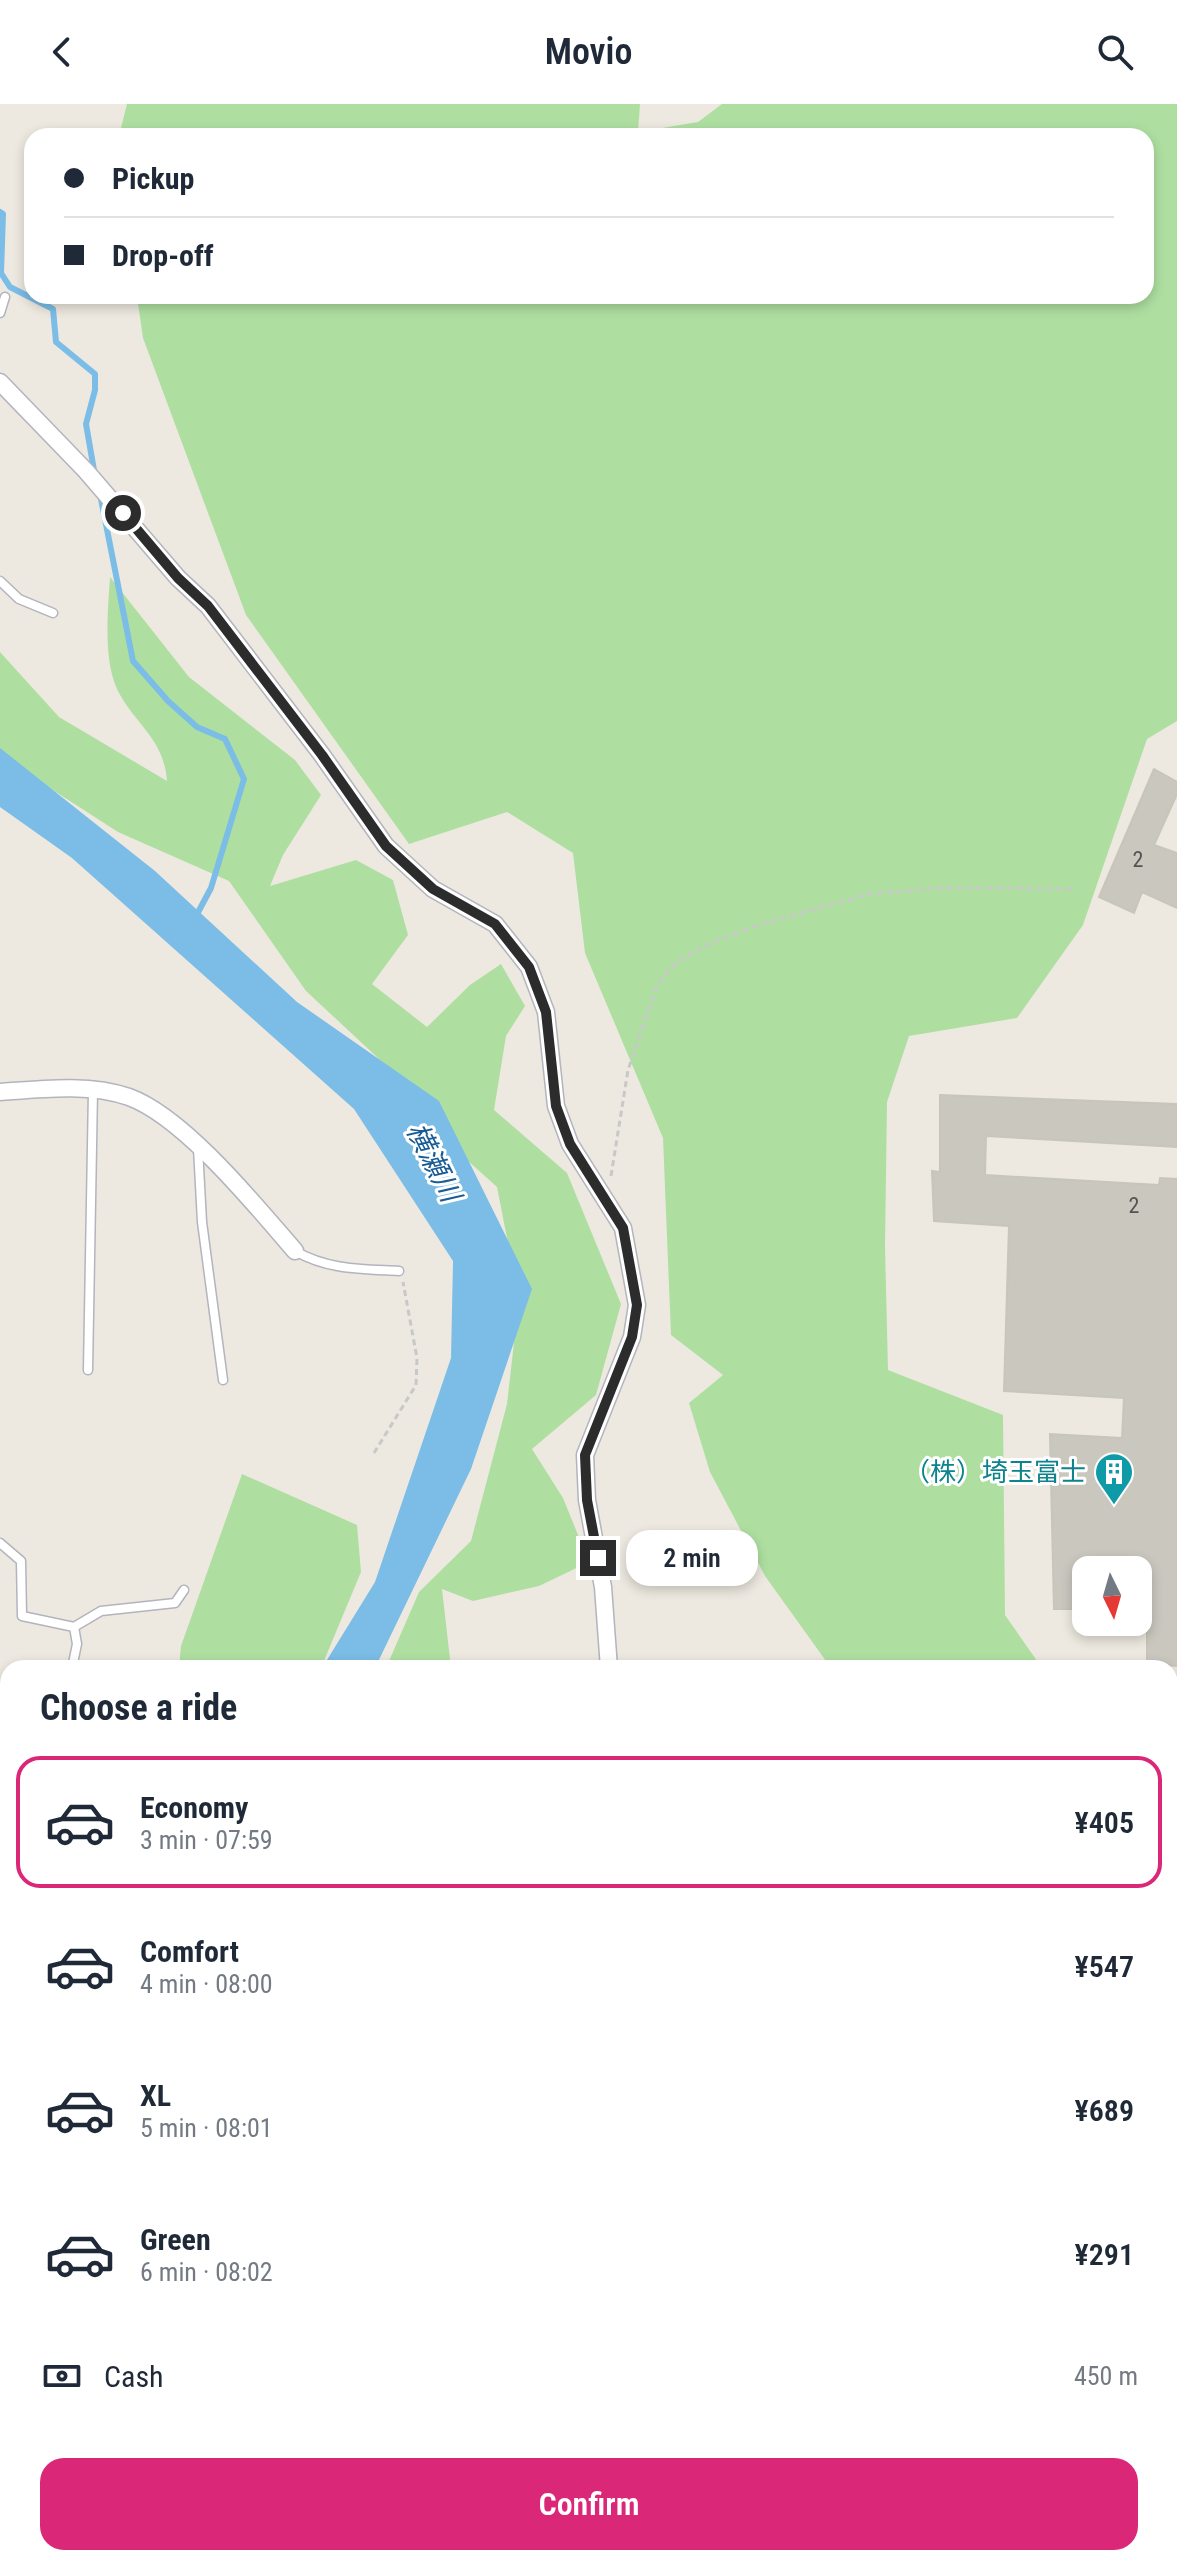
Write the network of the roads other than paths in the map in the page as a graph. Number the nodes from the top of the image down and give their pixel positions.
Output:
1 (5, 297) dead end
2 (0, 313) edge
3 (0, 382) edge
4 (0, 581) edge
5 (53, 613) dead end
6 (93, 1089) junction
7 (0, 1092) edge
8 (198, 1147) junction
9 (295, 1251) joint
10 (399, 1271) road end
11 (88, 1370) dead end
12 (223, 1380) dead end
13 (0, 1543) edge
14 (184, 1590) dead end
15 (74, 1627) junction
16 (74, 1660) edge
17 (608, 1660) edge

1 - 2 lane
3 - 17 street
4 - 5 lane
6 - 7 street
6 - 8 street
6 - 11 lane
8 - 9 street
8 - 12 lane
9 - 10 lane
13 - 15 lane
14 - 15 lane
15 - 16 lane

